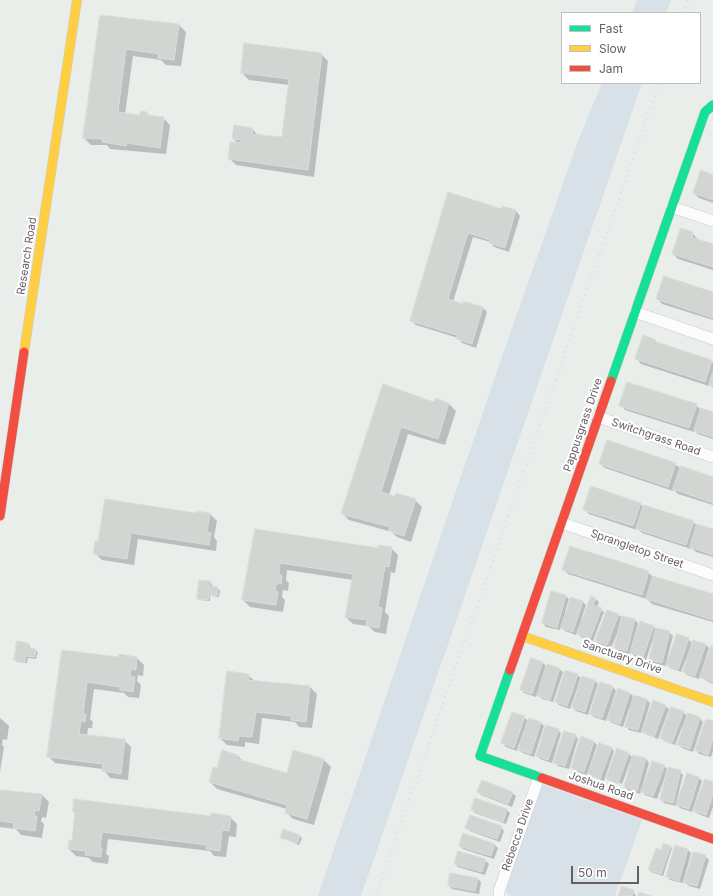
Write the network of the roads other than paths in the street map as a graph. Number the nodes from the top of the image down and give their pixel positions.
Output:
1 (77, 0) edge
2 (713, 105) edge
3 (672, 207) junction
4 (713, 221) edge
5 (635, 312) junction
6 (713, 339) edge
7 (598, 417) junction
8 (713, 457) edge
9 (0, 516) edge
10 (562, 522) junction
11 (713, 575) edge
12 (522, 636) junction
13 (713, 702) edge
14 (480, 756) joint
15 (539, 777) junction
16 (713, 839) edge
17 (499, 895) edge

1 - 9 street, Research Road
2 - 3 street, Pappusgrass Drive
3 - 4 street
3 - 5 street, Pappusgrass Drive
5 - 6 street
5 - 7 street, Pappusgrass Drive
7 - 8 street, Switchgrass Road
7 - 10 street, Pappusgrass Drive
10 - 11 street, Sprangletop Street
10 - 12 street, Pappusgrass Drive
12 - 13 street, Sanctuary Drive
12 - 14 street, Pappusgrass Drive
14 - 15 street, Joshua Road
15 - 16 street, Joshua Road
15 - 17 street, Rebecca Drive

